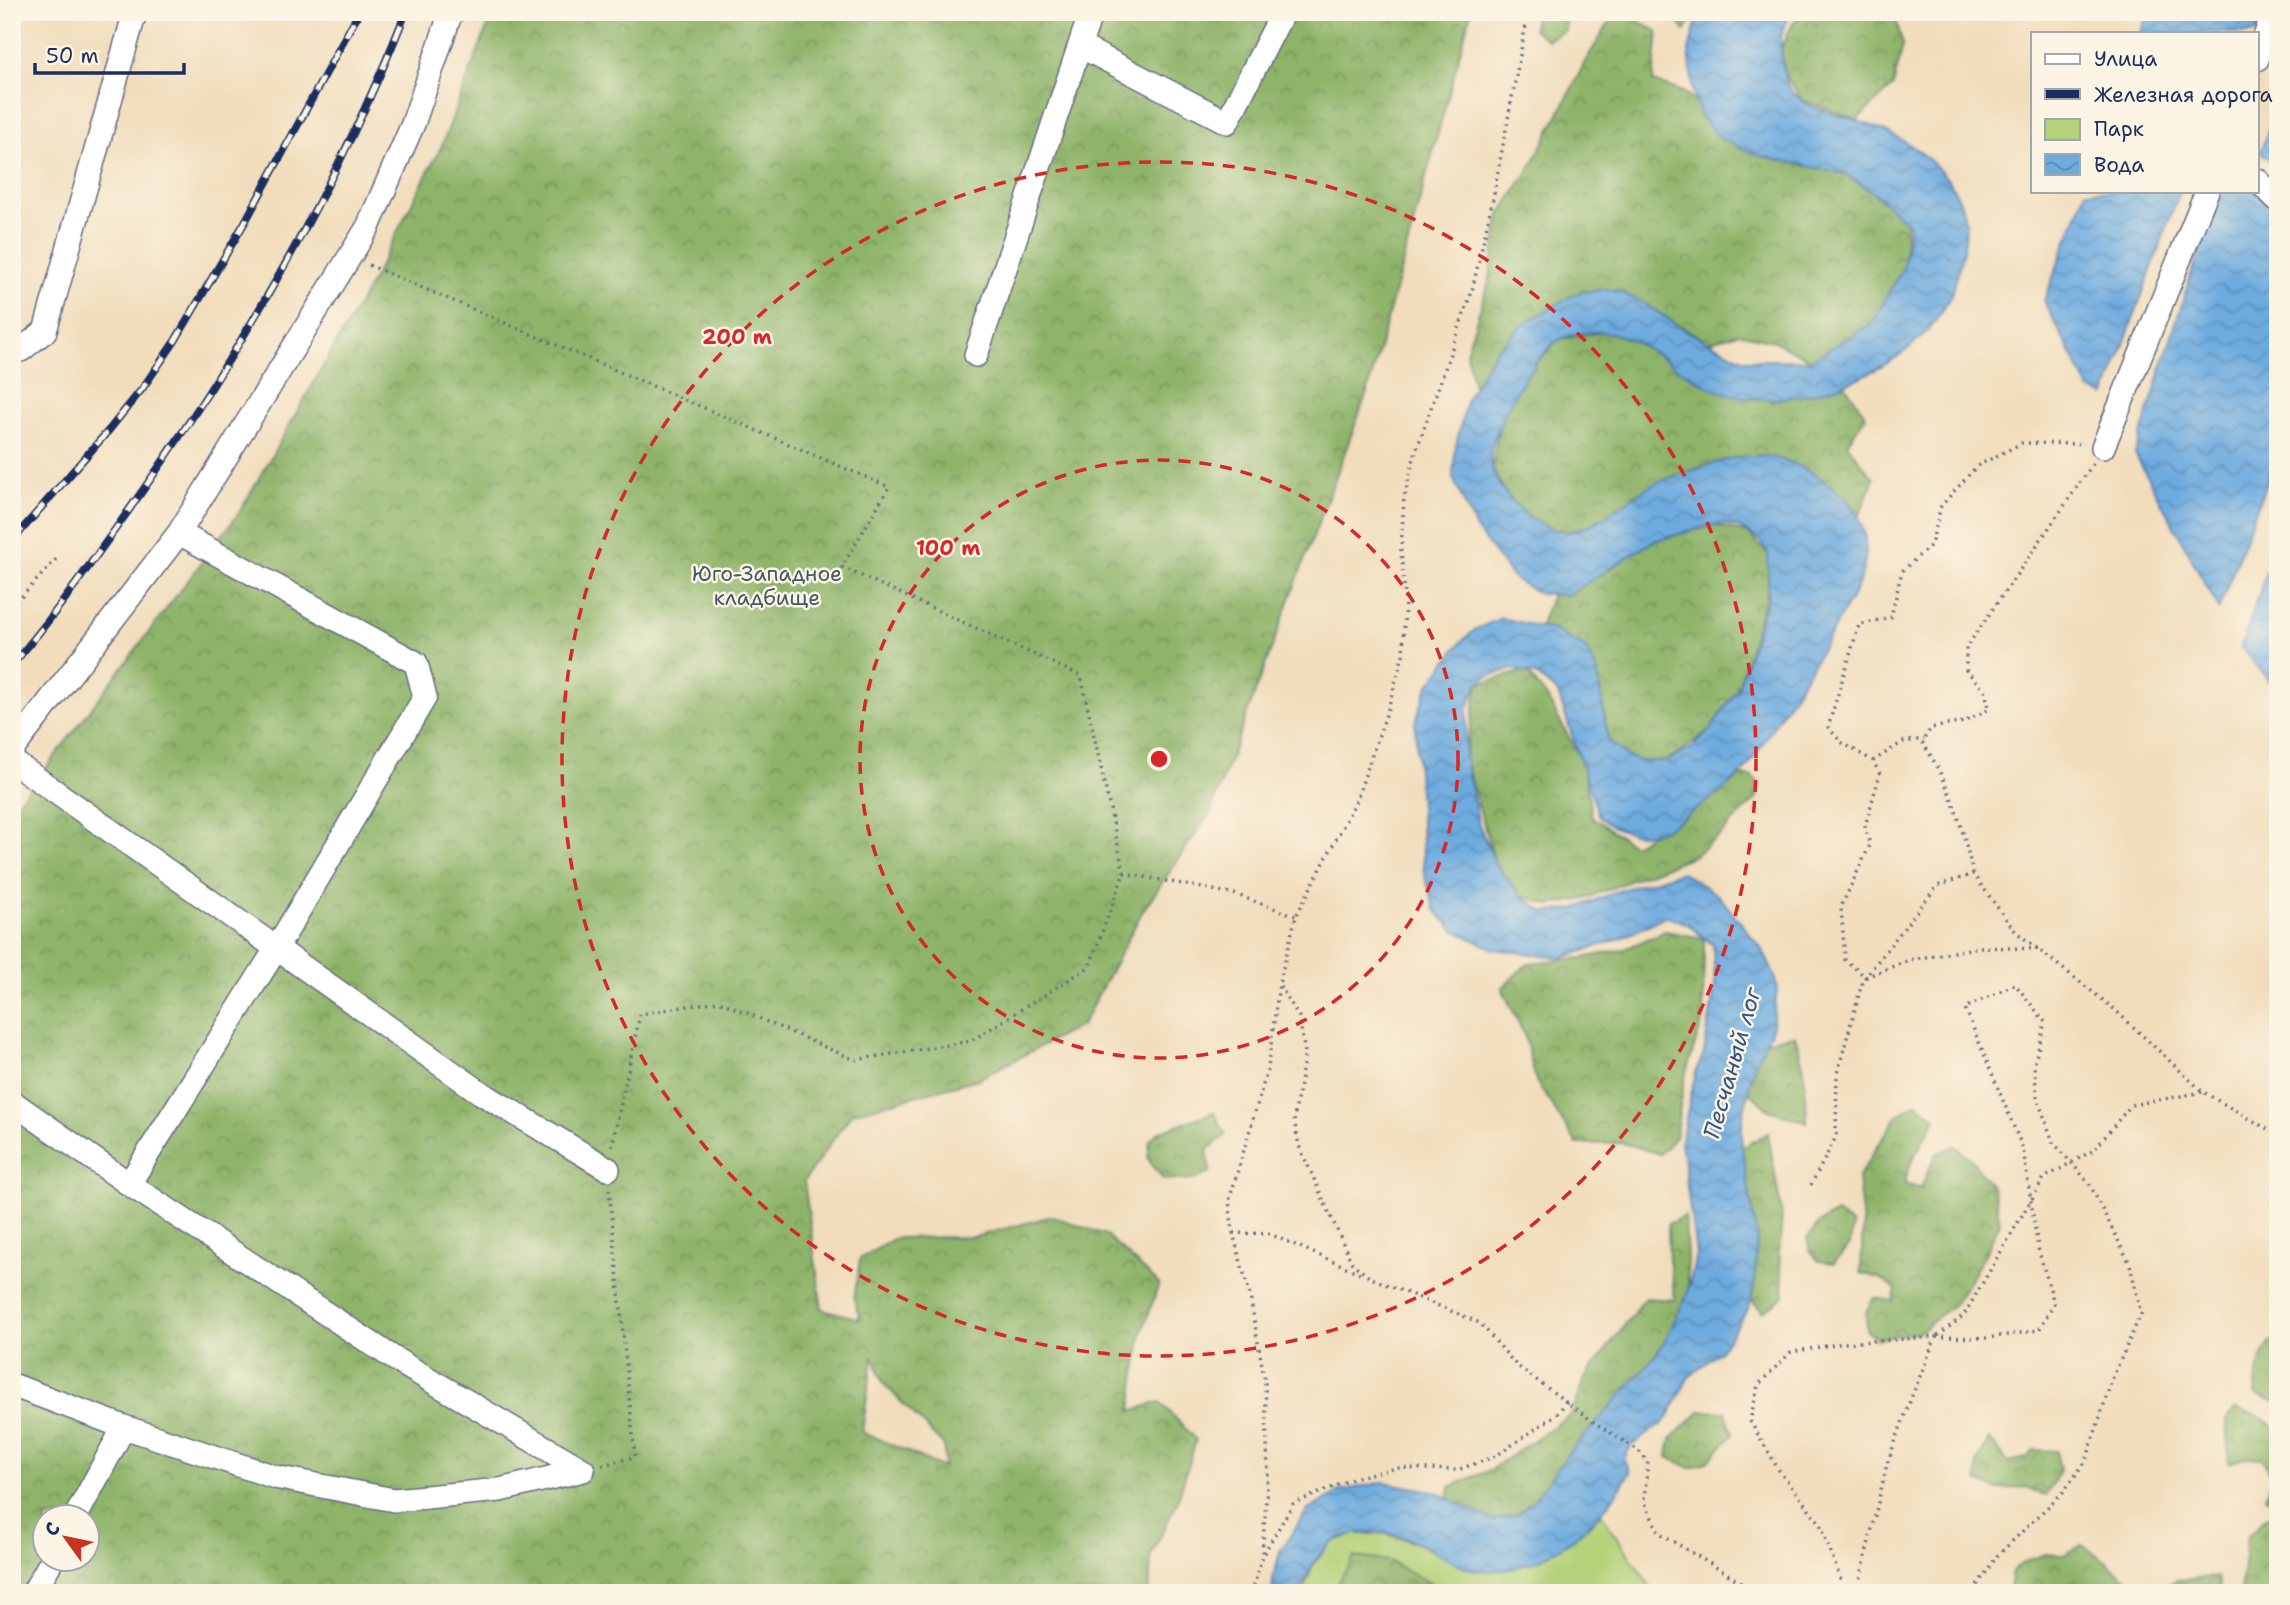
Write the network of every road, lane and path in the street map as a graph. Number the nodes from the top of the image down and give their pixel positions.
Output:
1 (135, 12) edge
2 (451, 12) edge
3 (1091, 12) edge
4 (1283, 12) edge
5 (1531, 12) edge
6 (2274, 12) edge
7 (1080, 46) junction
8 (2258, 56) edge
9 (2258, 181) edge
10 (2207, 192) edge
11 (2278, 200) edge
12 (349, 257) junction
13 (12, 349) edge
14 (976, 355) dead end
15 (2104, 447) junction
16 (179, 533) junction
17 (58, 557) dead end
18 (12, 607) edge
19 (1924, 738) junction
20 (12, 750) edge
21 (12, 761) edge
22 (1874, 761) junction
23 (1124, 873) junction
24 (1973, 874) junction
25 (1296, 916) junction
26 (276, 948) junction
27 (2038, 949) junction
28 (1866, 977) junction
29 (1279, 984) junction
30 (2203, 1092) junction
31 (12, 1102) edge
32 (2278, 1135) edge
33 (2071, 1163) junction
34 (607, 1170) junction
35 (129, 1184) junction
36 (1811, 1185) dead end
37 (2031, 1199) junction
38 (1233, 1233) junction
39 (1369, 1276) junction
40 (1936, 1337) junction
41 (12, 1385) edge
42 (1567, 1401) junction
43 (124, 1427) junction
44 (583, 1470) junction
45 (82, 1504) edge
46 (1262, 1555) junction
47 (44, 1574) edge
48 (33, 1593) edge
49 (1252, 1593) edge
50 (1759, 1593) edge
51 (1843, 1593) edge
52 (1857, 1593) edge
53 (1972, 1593) edge

1 - 13 lane
2 - 12 lane
3 - 7 lane
4 - 7 lane
5 - 25 path
6 - 8 lane
7 - 14 lane
9 - 11 lane
10 - 15 lane
12 - 16 lane
12 - 23 path
15 - 19 path
15 - 22 path
16 - 20 lane
16 - 26 lane
17 - 18 path
19 - 22 path
19 - 24 path
21 - 26 lane
22 - 28 path
23 - 25 path
23 - 34 path
24 - 27 path
24 - 28 path
25 - 29 path
26 - 34 lane
26 - 35 lane
27 - 28 path
27 - 30 path
28 - 36 path
29 - 38 path
29 - 39 path
30 - 32 path
30 - 33 path
31 - 35 lane
33 - 37 path
33 - 37 path
33 - 53 path
34 - 44 path
35 - 44 lane
37 - 40 path
37 - 40 path
38 - 39 path
38 - 46 path
39 - 42 path
40 - 51 path
40 - 52 path
41 - 43 lane
42 - 46 path
42 - 50 path
43 - 44 lane
43 - 45 lane
46 - 49 path
47 - 48 lane

